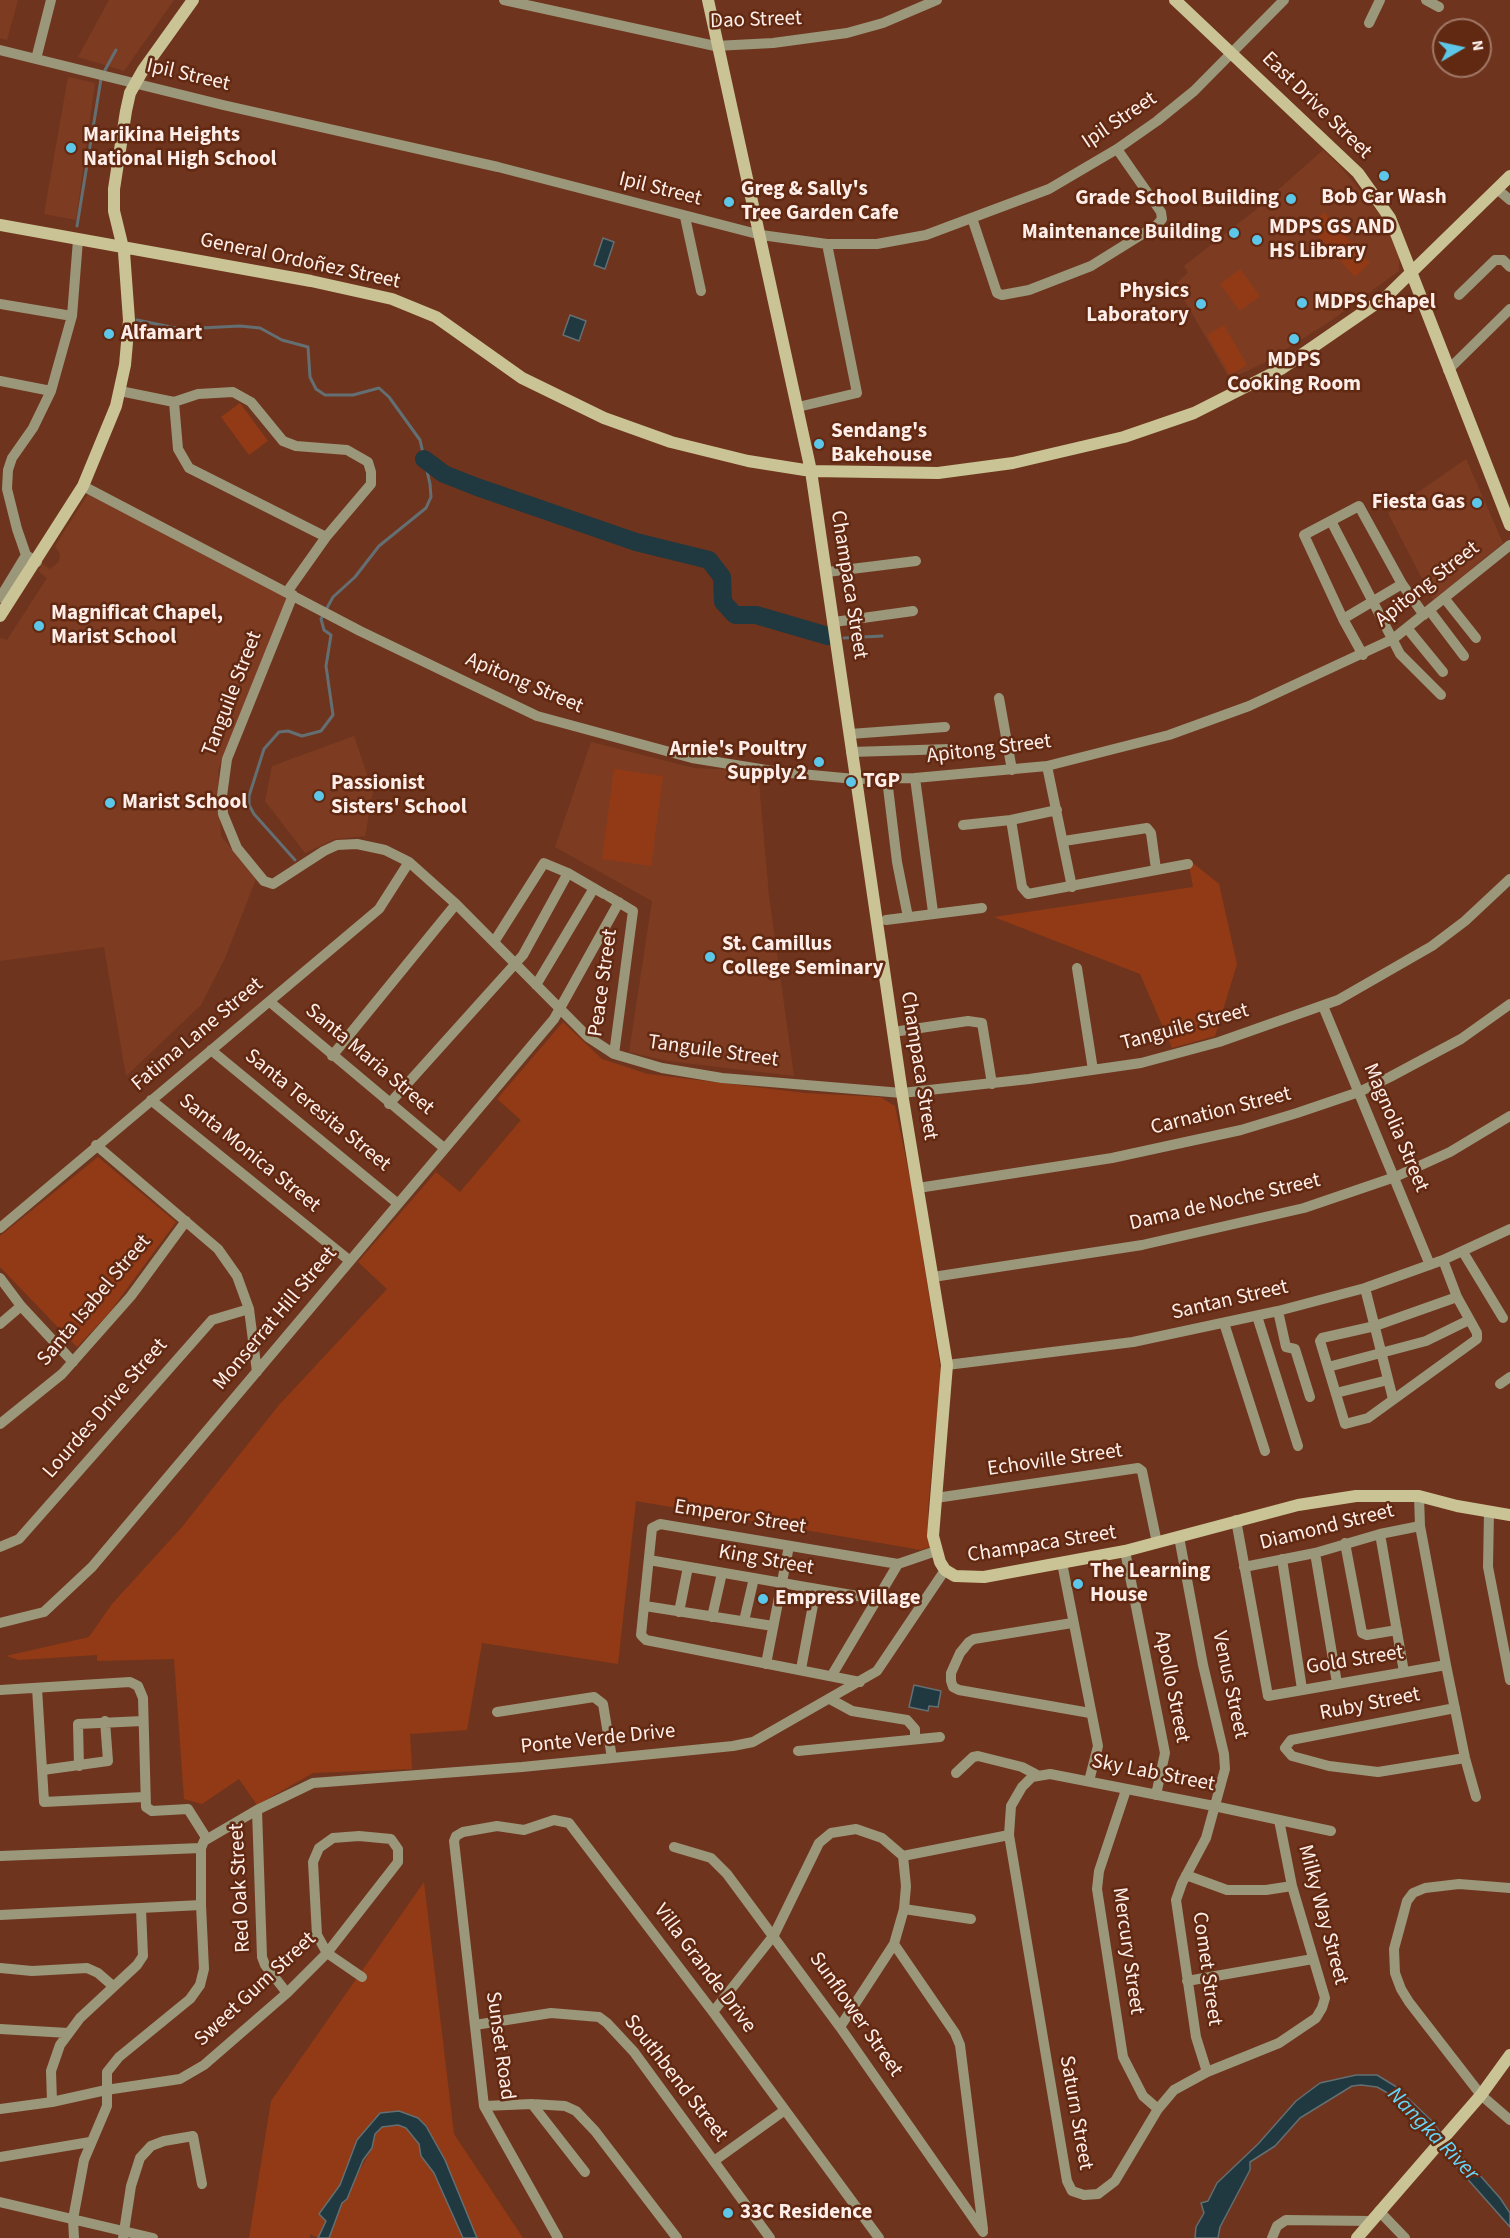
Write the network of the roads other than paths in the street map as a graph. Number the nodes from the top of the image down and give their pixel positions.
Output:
1 (51, 0) edge
2 (193, 0) edge
3 (504, 0) edge
4 (708, 0) edge
5 (937, 0) edge
6 (1175, 0) edge
7 (1284, 0) edge
8 (1380, 0) edge
9 (1426, 0) edge
10 (1438, 7) dead end
11 (1369, 23) dead end
12 (719, 46) junction
13 (0, 50) edge
14 (1233, 53) junction
15 (36, 59) junction
16 (134, 84) junction
17 (1117, 149) junction
18 (1510, 176) edge
19 (1497, 189) junction
20 (1510, 200) edge
21 (685, 217) junction
22 (972, 218) junction
23 (0, 225) edge
24 (761, 236) junction
25 (78, 240) junction
26 (827, 244) junction
27 (123, 246) junction
28 (1510, 267) edge
29 (1412, 273) junction
30 (701, 291) dead end
31 (1459, 295) dead end
32 (0, 304) edge
33 (1510, 309) edge
34 (72, 316) junction
35 (1448, 370) junction
36 (0, 381) edge
37 (51, 391) junction
38 (120, 391) junction
39 (174, 402) junction
40 (798, 407) junction
41 (0, 456) edge
42 (12, 458) junction
43 (811, 471) junction
44 (83, 486) junction
45 (1331, 521) junction
46 (1510, 525) edge
47 (326, 537) junction
48 (1510, 546) edge
49 (31, 558) junction
50 (916, 561) dead end
51 (827, 572) junction
52 (1402, 585) junction
53 (290, 593) junction
54 (0, 598) edge
55 (1445, 599) junction
56 (1372, 602) junction
57 (913, 611) dead end
58 (1427, 613) junction
59 (0, 616) edge
60 (1342, 619) junction
61 (834, 622) junction
62 (1407, 628) junction
63 (1476, 638) dead end
64 (1394, 639) junction
65 (1363, 656) junction
66 (1464, 656) dead end
67 (1443, 672) dead end
68 (1442, 695) dead end
69 (999, 698) dead end
70 (945, 727) dead end
71 (850, 734) junction
72 (951, 749) dead end
73 (851, 752) junction
74 (1047, 766) junction
75 (1012, 770) junction
76 (915, 778) junction
77 (855, 779) junction
78 (887, 779) junction
79 (1057, 810) junction
80 (1011, 820) junction
81 (963, 825) dead end
82 (1064, 841) junction
83 (409, 862) junction
84 (1188, 864) dead end
85 (1156, 869) junction
86 (568, 873) junction
87 (1510, 879) edge
88 (1072, 887) junction
89 (594, 888) junction
90 (619, 902) junction
91 (456, 904) junction
92 (982, 908) dead end
93 (933, 912) junction
94 (908, 917) junction
95 (886, 920) dead end
96 (494, 942) junction
97 (516, 963) junction
98 (1077, 968) dead end
99 (538, 982) junction
100 (270, 1002) junction
101 (1510, 1004) edge
102 (1323, 1006) junction
103 (560, 1010) junction
104 (893, 1032) junction
105 (212, 1050) junction
106 (614, 1054) junction
107 (332, 1056) junction
108 (1093, 1070) junction
109 (992, 1084) junction
110 (1359, 1092) junction
111 (902, 1093) junction
112 (151, 1100) junction
113 (389, 1104) junction
114 (1510, 1116) edge
115 (96, 1145) junction
116 (444, 1148) junction
117 (1395, 1177) junction
118 (918, 1188) junction
119 (397, 1203) junction
120 (186, 1221) junction
121 (0, 1227) edge
122 (1510, 1229) edge
123 (1462, 1252) junction
124 (1443, 1260) junction
125 (350, 1261) junction
126 (1430, 1265) junction
127 (933, 1276) junction
128 (0, 1278) edge
129 (1365, 1288) junction
130 (1457, 1297) junction
131 (21, 1306) junction
132 (249, 1309) junction
133 (1278, 1311) junction
134 (1257, 1316) junction
135 (1503, 1318) dead end
136 (1470, 1320) junction
137 (1224, 1323) junction
138 (0, 1324) edge
139 (1375, 1326) junction
140 (1382, 1353) junction
141 (73, 1362) junction
142 (947, 1365) junction
143 (1328, 1367) junction
144 (257, 1372) junction
145 (1510, 1377) edge
146 (1388, 1380) junction
147 (1500, 1384) dead end
148 (1336, 1393) junction
149 (1310, 1397) dead end
150 (1393, 1399) junction
151 (0, 1424) edge
152 (1298, 1446) dead end
153 (1265, 1451) dead end
154 (1419, 1496) junction
155 (936, 1498) junction
156 (1489, 1512) junction
157 (1510, 1515) edge
158 (1236, 1520) junction
159 (1420, 1526) junction
160 (1380, 1534) junction
161 (1179, 1537) junction
162 (1157, 1543) junction
163 (1346, 1543) junction
164 (789, 1546) junction
165 (0, 1547) edge
166 (936, 1551) junction
167 (1125, 1551) junction
168 (1315, 1553) junction
169 (1282, 1559) junction
170 (649, 1560) junction
171 (1062, 1563) junction
172 (898, 1564) junction
173 (688, 1567) junction
174 (1244, 1568) junction
175 (945, 1570) junction
176 (722, 1573) junction
177 (754, 1578) junction
178 (781, 1583) junction
179 (816, 1589) junction
180 (876, 1599) junction
181 (645, 1606) junction
182 (678, 1612) junction
183 (712, 1617) junction
184 (744, 1622) junction
185 (0, 1623) edge
186 (1072, 1623) junction
187 (773, 1626) junction
188 (1397, 1630) junction
189 (766, 1664) junction
190 (1446, 1665) junction
191 (801, 1669) junction
192 (1404, 1672) junction
193 (832, 1676) junction
194 (1510, 1680) edge
195 (860, 1682) junction
196 (1337, 1683) junction
197 (37, 1688) junction
198 (1302, 1689) junction
199 (0, 1690) edge
200 (830, 1699) junction
201 (1455, 1708) junction
202 (497, 1712) dead end
203 (1090, 1713) junction
204 (105, 1721) junction
205 (143, 1721) junction
206 (940, 1737) dead end
207 (915, 1739) junction
208 (798, 1750) dead end
209 (612, 1758) junction
210 (1465, 1758) junction
211 (79, 1766) junction
212 (43, 1770) junction
213 (956, 1773) dead end
214 (1037, 1775) junction
215 (1089, 1781) junction
216 (1126, 1790) junction
217 (1156, 1795) junction
218 (144, 1797) junction
219 (1476, 1797) dead end
220 (1214, 1806) junction
221 (257, 1810) junction
222 (1280, 1820) junction
223 (1331, 1831) dead end
224 (1010, 1835) junction
225 (454, 1841) joint
226 (204, 1844) junction
227 (674, 1847) dead end
228 (0, 1856) edge
229 (903, 1856) junction
230 (1186, 1875) junction
231 (1292, 1886) junction
232 (1510, 1888) edge
233 (201, 1905) junction
234 (141, 1909) junction
235 (904, 1909) junction
236 (0, 1915) edge
237 (971, 1919) dead end
238 (774, 1935) junction
239 (894, 1944) junction
240 (327, 1953) junction
241 (1313, 1959) junction
242 (0, 1968) edge
243 (362, 1977) dead end
244 (1187, 1981) junction
245 (113, 1986) junction
246 (287, 1992) junction
247 (713, 2012) junction
248 (1316, 2018) joint
249 (475, 2025) junction
250 (840, 2027) junction
251 (0, 2029) edge
252 (68, 2033) junction
253 (1510, 2055) edge
254 (1207, 2072) junction
255 (106, 2090) junction
256 (1481, 2096) junction
257 (52, 2102) junction
258 (532, 2104) junction
259 (484, 2106) junction
260 (0, 2109) edge
261 (1158, 2109) junction
262 (785, 2110) junction
263 (1510, 2120) edge
264 (90, 2142) junction
265 (0, 2157) edge
266 (714, 2161) junction
267 (585, 2172) dead end
268 (202, 2184) dead end
269 (0, 2202) edge
270 (1379, 2211) junction
271 (73, 2218) junction
272 (1370, 2221) junction
273 (123, 2234) edge
274 (984, 2235) edge
275 (74, 2238) edge
276 (153, 2238) edge
277 (558, 2238) edge
278 (677, 2238) edge
279 (770, 2238) edge
280 (879, 2238) edge
281 (1272, 2238) edge
282 (1357, 2238) edge
283 (1405, 2238) edge

1 - 15 street
2 - 16 street
3 - 12 street, Dao Street
4 - 12 street, Champaca Street
5 - 12 street, Dao Street
6 - 14 street, East Drive Street
7 - 14 street, Ipil Street
8 - 11 street
9 - 10 street
12 - 24 street, Champaca Street
13 - 15 street, Ipil Street
14 - 17 street, Ipil Street
14 - 29 street, East Drive Street
15 - 16 street, Ipil Street
16 - 21 street, Ipil Street
16 - 27 street
17 - 22 street, Ipil Street
17 - 22 street
18 - 19 street, General Ordoñez Street
19 - 20 street
19 - 29 street, General Ordoñez Street
21 - 24 street, Ipil Street
21 - 30 street
22 - 26 street, Ipil Street
23 - 25 street, General Ordoñez Street
24 - 26 street, Ipil Street
24 - 40 street, Champaca Street
25 - 27 street, General Ordoñez Street
25 - 34 street
26 - 40 street
27 - 38 street
27 - 43 street, General Ordoñez Street
28 - 31 street
29 - 35 street, East Drive Street
29 - 43 street, General Ordoñez Street
32 - 34 street
33 - 35 street
34 - 37 street
35 - 46 street, East Drive Street
36 - 37 street
37 - 42 street
38 - 39 street
38 - 44 street
39 - 47 street
39 - 47 street
40 - 43 street, Champaca Street
41 - 42 street
42 - 49 street
43 - 51 street, Champaca Street
44 - 49 street
44 - 53 street, Apitong Street
45 - 52 street
45 - 56 street
45 - 60 street
47 - 53 street
48 - 55 street, Apitong Street
49 - 54 street
49 - 59 street
50 - 51 street
51 - 61 street, Champaca Street
52 - 56 street
52 - 58 street
53 - 77 street, Apitong Street
53 - 83 street, Tanguile Street
55 - 58 street, Apitong Street
55 - 63 street
56 - 60 street
56 - 64 street
57 - 61 street
58 - 62 street, Apitong Street
58 - 66 street
60 - 65 street
61 - 71 street, Champaca Street
62 - 64 street, Apitong Street
62 - 67 street
64 - 65 street, Apitong Street
64 - 68 street
65 - 74 street, Apitong Street
69 - 75 street
70 - 71 street
71 - 73 street, Champaca Street
72 - 73 street
73 - 77 street, Champaca Street
74 - 75 street, Apitong Street
74 - 79 street
75 - 76 street, Apitong Street
76 - 78 street, Apitong Street
76 - 93 street
77 - 78 street, Apitong Street
77 - 104 street, Champaca Street
78 - 94 street
79 - 80 street
79 - 82 street
80 - 81 street
80 - 88 street
82 - 85 street
82 - 88 street
83 - 91 street, Tanguile Street
83 - 100 street, Fatima Lane Street
84 - 85 street
85 - 88 street
86 - 89 street, Peace Street
86 - 96 street, Peace Street
86 - 97 street
87 - 102 street, Tanguile Street
89 - 90 street, Peace Street
89 - 99 street
90 - 103 street, Monserrat Hill Street
90 - 106 street, Peace Street
91 - 96 street, Tanguile Street
91 - 107 street
92 - 93 street
93 - 94 street
94 - 95 street
96 - 97 street, Tanguile Street
97 - 99 street, Tanguile Street
97 - 113 street
98 - 108 street
99 - 103 street, Tanguile Street
100 - 105 street, Fatima Lane Street
100 - 107 street, Santa Maria Street
101 - 110 street, Carnation Street
102 - 108 street, Tanguile Street
102 - 110 street, Magnolia Street
103 - 106 street, Tanguile Street
103 - 116 street, Monserrat Hill Street
104 - 109 street
104 - 111 street, Champaca Street
105 - 112 street, Fatima Lane Street
105 - 119 street, Santa Teresita Street
106 - 111 street, Tanguile Street
107 - 113 street, Santa Maria Street
108 - 109 street, Tanguile Street
109 - 111 street, Tanguile Street
110 - 117 street, Magnolia Street
110 - 118 street, Carnation Street
111 - 118 street, Champaca Street
112 - 115 street, Fatima Lane Street
112 - 125 street, Santa Monica Street
113 - 116 street, Santa Maria Street
114 - 117 street, Dama de Noche Street
115 - 120 street
115 - 121 street, Fatima Lane Street
116 - 119 street, Monserrat Hill Street
117 - 126 street, Magnolia Street
117 - 127 street, Dama de Noche Street
118 - 127 street, Champaca Street
119 - 125 street, Monserrat Hill Street
120 - 132 street
120 - 141 street, Santa Isabel Street
122 - 123 street, Santan Street
123 - 124 street, Santan Street
123 - 135 street
124 - 126 street, Santan Street
124 - 130 street
125 - 144 street, Monserrat Hill Street
126 - 129 street, Santan Street
127 - 142 street, Champaca Street
128 - 131 street
129 - 133 street, Santan Street
129 - 139 street
130 - 136 street
130 - 139 street
131 - 138 street
131 - 141 street
132 - 144 street
132 - 165 street, Lourdes Drive Street
133 - 134 street, Santan Street
133 - 149 street
134 - 137 street, Santan Street
134 - 152 street
136 - 140 street
136 - 150 street
137 - 142 street, Santan Street
137 - 153 street
139 - 140 street
139 - 143 street
140 - 143 street
140 - 146 street
141 - 151 street, Santa Isabel Street
142 - 155 street, Champaca Street
143 - 148 street
144 - 185 street, Monserrat Hill Street
145 - 147 street
146 - 148 street
146 - 150 street
148 - 150 street
154 - 156 street, Champaca Street
154 - 158 street, Champaca Street
154 - 159 street
155 - 162 street, Echoville Street
155 - 166 street, Champaca Street
156 - 157 street, Champaca Street
156 - 194 street
158 - 161 street, Champaca Street
158 - 174 street
159 - 160 street, Diamond Street
159 - 190 street
160 - 163 street, Diamond Street
160 - 188 street
161 - 162 street, Champaca Street
161 - 220 street, Venus Street
162 - 167 street, Champaca Street
163 - 168 street, Diamond Street
163 - 188 street
164 - 170 street, Emperor Street
164 - 172 street, Emperor Street
164 - 178 street
166 - 172 street, Emperor Street
166 - 175 street, Champaca Street
167 - 171 street, Champaca Street
167 - 217 street, Apollo Street
168 - 169 street, Diamond Street
168 - 196 street
169 - 174 street, Diamond Street
169 - 198 street
170 - 173 street, King Street
170 - 181 street, Emperor Street
171 - 175 street, Champaca Street
171 - 186 street
172 - 180 street
173 - 176 street, King Street
173 - 182 street
174 - 198 street, Gold Street
175 - 195 street, Ponte Verde Drive
176 - 177 street, King Street
176 - 183 street
177 - 178 street, King Street
177 - 184 street
178 - 179 street, King Street
178 - 187 street
179 - 180 street, King Street
179 - 191 street
180 - 193 street
181 - 182 street
181 - 189 street, Emperor Street
182 - 183 street
183 - 184 street
184 - 187 street
186 - 203 street
186 - 203 street
187 - 189 street
188 - 192 street
189 - 191 street, Emperor Street
190 - 192 street, Gold Street
190 - 201 street
191 - 193 street, Emperor Street
192 - 196 street, Gold Street
193 - 195 street, Emperor Street
195 - 200 street, Ponte Verde Drive
196 - 198 street, Gold Street
197 - 199 street
197 - 205 street
197 - 212 street
200 - 207 street
200 - 209 street, Ponte Verde Drive
201 - 210 street
201 - 210 street, Ruby Street
202 - 209 street
203 - 215 street
204 - 205 street
204 - 211 street
204 - 211 street
205 - 218 street
206 - 207 street
207 - 208 street
209 - 221 street, Ponte Verde Drive
210 - 219 street
211 - 212 street
212 - 218 street
213 - 214 street, Sky Lab Street
214 - 215 street, Sky Lab Street
214 - 224 street
215 - 216 street, Sky Lab Street
216 - 217 street, Sky Lab Street
216 - 261 street, Mercury Street
217 - 220 street, Sky Lab Street
218 - 226 street
220 - 222 street, Sky Lab Street
220 - 230 street, Comet Street
221 - 226 street, Ponte Verde Drive
221 - 246 street, Red Oak Street
222 - 223 street, Sky Lab Street
222 - 231 street, Milky Way Street
224 - 229 street
224 - 261 street, Saturn Street
225 - 247 street, Villa Grande Drive
225 - 249 street, Sunset Road
226 - 228 street
226 - 233 street
227 - 238 street, Sunflower Street
229 - 235 street
229 - 238 street
230 - 231 street
230 - 244 street, Comet Street
231 - 241 street, Milky Way Street
232 - 256 street
233 - 234 street
233 - 255 street
234 - 236 street
234 - 245 street
235 - 237 street
235 - 239 street
238 - 247 street
238 - 250 street, Sunflower Street
239 - 250 street
239 - 274 street
240 - 240 street, Sweet Gum Street
240 - 243 street
240 - 246 street, Sweet Gum Street
241 - 244 street
241 - 248 street, Milky Way Street
242 - 245 street
244 - 254 street, Comet Street
245 - 252 street
246 - 255 street, Sweet Gum Street
247 - 262 street, Villa Grande Drive
248 - 254 street, Saturn Street
249 - 259 street, Sunset Road
249 - 266 street, Southbend Street
250 - 274 street, Sunflower Street
251 - 252 street
252 - 257 street
253 - 256 street
254 - 261 street, Saturn Street
255 - 257 street, Sweet Gum Street
255 - 264 street
256 - 263 street
256 - 270 street
257 - 260 street, Sweet Gum Street
258 - 259 street
258 - 267 street
258 - 278 street
259 - 277 street, Sunset Road
262 - 266 street
262 - 280 street, Villa Grande Drive
264 - 265 street
264 - 271 street
266 - 279 street, Southbend Street
268 - 273 street
269 - 271 street
270 - 272 street
270 - 283 street
271 - 273 street
271 - 275 street
272 - 281 street
272 - 282 street
273 - 276 street

